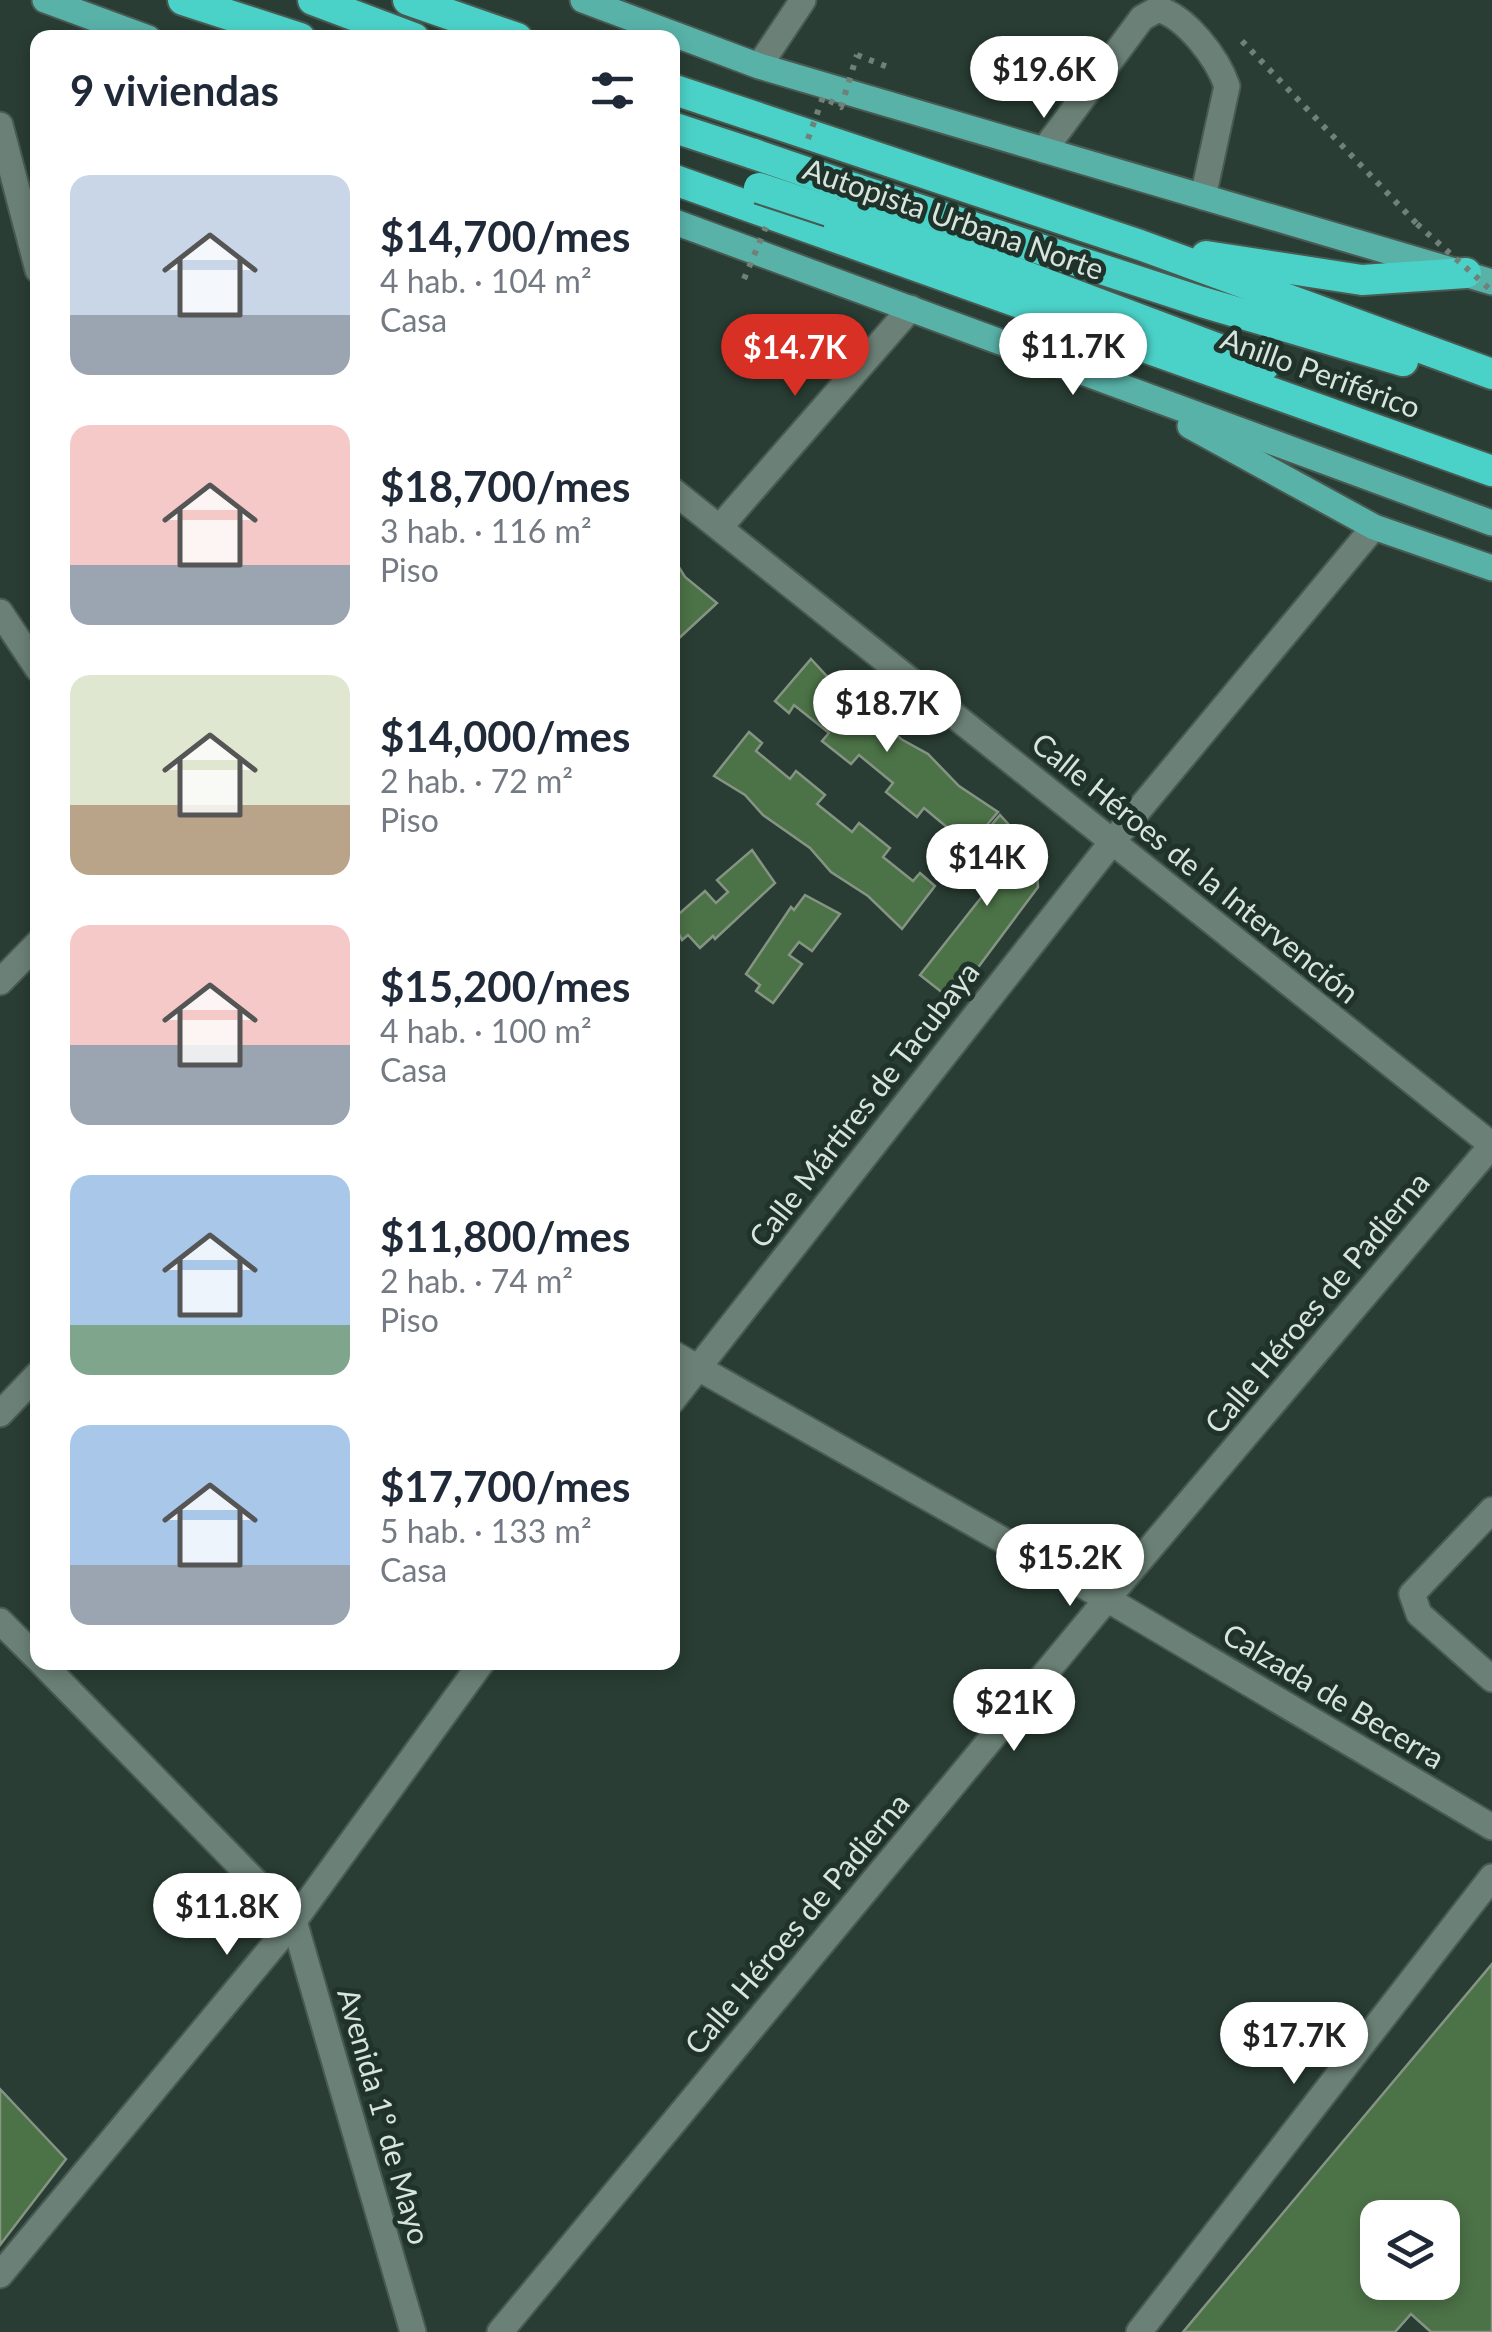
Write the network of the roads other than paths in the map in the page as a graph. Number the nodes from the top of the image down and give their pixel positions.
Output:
1 (45, 0) edge
2 (175, 0) edge
3 (183, 0) edge
4 (313, 0) edge
5 (408, 0) edge
6 (583, 0) edge
7 (803, 0) edge
8 (126, 30) edge
9 (248, 30) edge
10 (275, 30) edge
11 (393, 30) edge
12 (494, 30) edge
13 (663, 30) edge
14 (680, 36) edge
15 (759, 66) junction
16 (680, 93) edge
17 (0, 125) edge
18 (680, 131) edge
19 (1044, 150) junction
20 (680, 162) edge
21 (680, 182) edge
22 (1204, 196) junction
23 (680, 224) edge
24 (30, 239) edge
25 (1140, 246) junction
26 (1479, 278) edge
27 (910, 308) junction
28 (1492, 374) edge
29 (1111, 383) junction
30 (1492, 387) edge
31 (1492, 452) edge
32 (1492, 471) edge
33 (680, 496) edge
34 (1492, 523) edge
35 (720, 526) junction
36 (1374, 527) junction
37 (1492, 568) edge
38 (0, 612) edge
39 (30, 657) edge
40 (1112, 842) junction
41 (30, 950) edge
42 (0, 982) edge
43 (1492, 1145) edge
44 (680, 1358) edge
45 (696, 1368) junction
46 (30, 1382) edge
47 (680, 1390) edge
48 (0, 1414) edge
49 (1492, 1510) edge
50 (1108, 1598) junction
51 (0, 1621) edge
52 (30, 1652) edge
53 (48, 1670) edge
54 (476, 1670) edge
55 (1492, 1679) edge
56 (1492, 1827) edge
57 (1492, 1877) edge
58 (294, 1920) junction
59 (0, 2275) edge
60 (413, 2332) edge
61 (500, 2332) edge
62 (1139, 2332) edge

1 - 8 main road
2 - 9 highway
3 - 10 highway
4 - 11 highway
5 - 12 highway
6 - 13 main road
7 - 15 street
14 - 15 main road
15 - 19 main road
16 - 25 highway, Anillo Periférico
17 - 24 street
18 - 30 highway, Autopista Urbana Norte, bridge
19 - 22 main road
19 - 22 street
20 - 31 highway, Autopista Urbana Norte, bridge
21 - 32 highway, Anillo Periférico
22 - 26 main road
23 - 27 main road
25 - 26 highway
25 - 28 highway, Anillo Periférico
27 - 29 main road
27 - 35 street
29 - 34 main road
29 - 36 main road
33 - 35 street, Calle Héroes de la Intervención
35 - 40 street, Calle Héroes de la Intervención
36 - 37 main road
36 - 40 street, Calle Mártires de Tacubaya
38 - 39 street
40 - 43 street, Calle Héroes de la Intervención
40 - 45 street, Calle Mártires de Tacubaya
41 - 42 street
43 - 50 street, Calle Héroes de Padierna
44 - 45 street, Calzada de Becerra
45 - 47 street, Calle Mártires de Tacubaya
45 - 50 street, Calzada de Becerra
46 - 48 street
49 - 55 street
50 - 56 street, Calzada de Becerra
50 - 61 street, Calle Héroes de Padierna
51 - 52 street, Avenida 1º de Mayo
53 - 58 street, Avenida 1º de Mayo
54 - 58 street
57 - 62 street
58 - 59 street
58 - 60 street, Avenida 1º de Mayo

